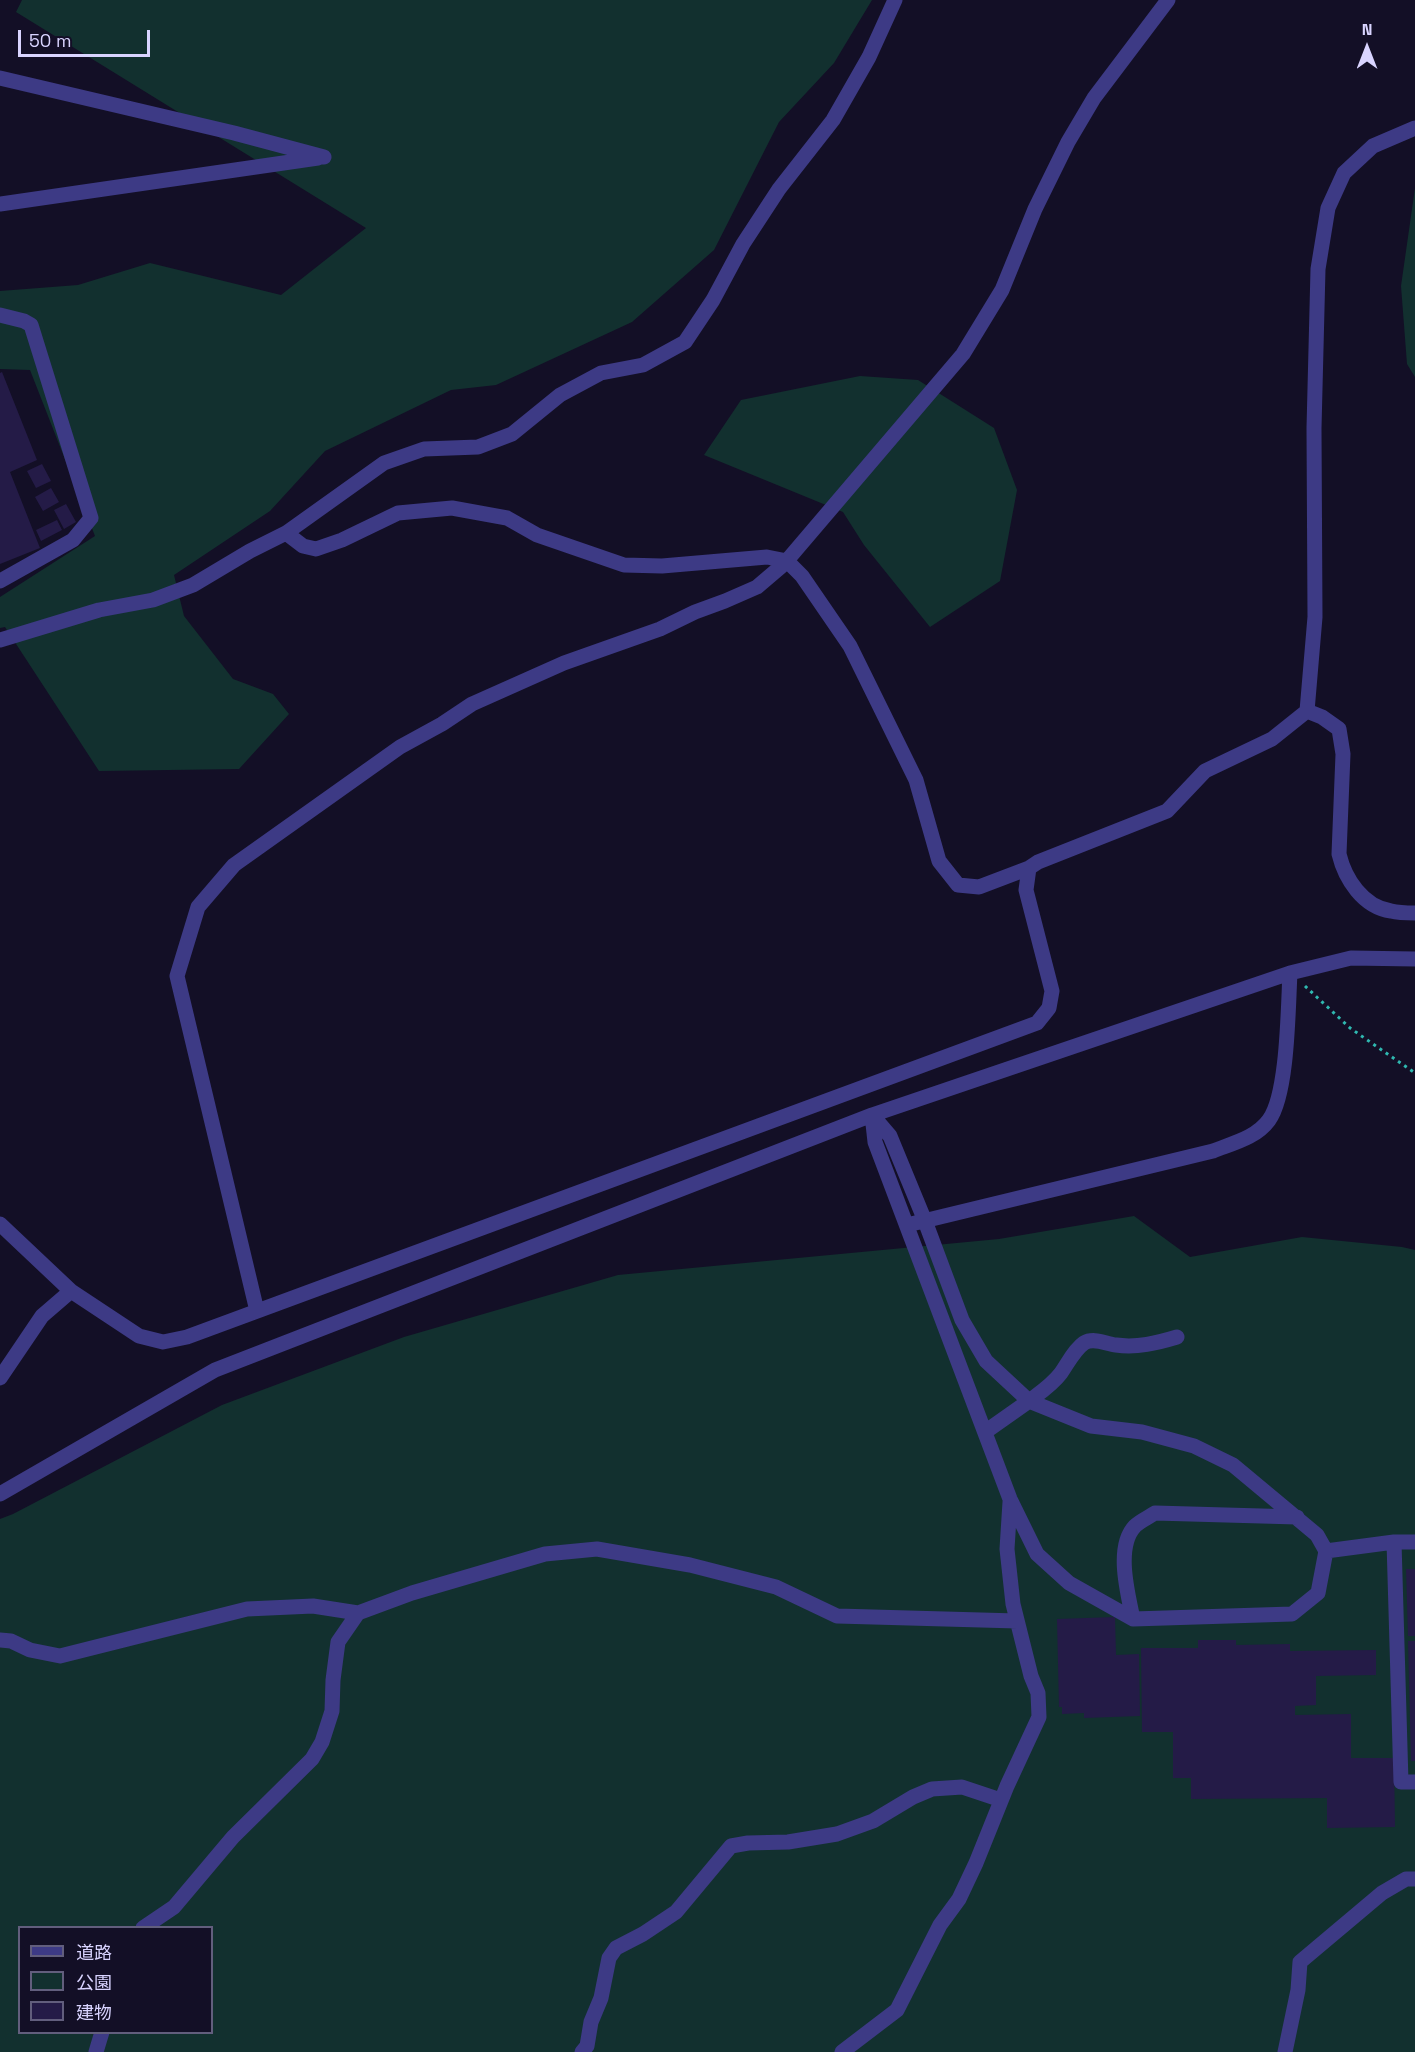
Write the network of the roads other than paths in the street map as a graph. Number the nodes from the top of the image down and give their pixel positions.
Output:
1 (895, 0) edge
2 (1168, 0) edge
3 (0, 78) edge
4 (1415, 128) edge
5 (0, 204) edge
6 (0, 315) edge
7 (286, 533) junction
8 (787, 561) junction
9 (0, 581) edge
10 (0, 640) edge
11 (1307, 711) junction
12 (1029, 868) junction
13 (1415, 913) edge
14 (1415, 959) edge
15 (1290, 973) junction
16 (872, 1115) junction
17 (925, 1221) junction
18 (0, 1224) edge
19 (907, 1225) junction
20 (71, 1291) junction
21 (257, 1311) junction
22 (1177, 1337) dead end
23 (0, 1378) edge
24 (1029, 1401) junction
25 (985, 1432) junction
26 (0, 1494) edge
27 (1010, 1499) junction
28 (1297, 1517) junction
29 (1394, 1542) junction
30 (1415, 1542) edge
31 (1326, 1551) junction
32 (358, 1612) junction
33 (1133, 1619) junction
34 (1017, 1621) junction
35 (0, 1640) edge
36 (1415, 1782) edge
37 (1001, 1800) junction
38 (1415, 1879) edge
39 (146, 1926) edge
40 (101, 2034) edge
41 (96, 2052) edge
42 (582, 2052) edge
43 (842, 2052) edge
44 (1285, 2052) edge

1 - 7 street
2 - 8 street
3 - 5 street
4 - 11 street
6 - 9 street
7 - 8 street
7 - 10 street
8 - 12 street
8 - 21 street
11 - 12 street
11 - 13 street
12 - 21 street
14 - 15 street
15 - 16 street
15 - 17 street
16 - 17 street
16 - 19 street
16 - 26 street
17 - 19 street
17 - 24 street
18 - 20 street
19 - 25 street
20 - 21 street
20 - 23 street
22 - 24 street
24 - 25 street
24 - 28 street
25 - 27 street
27 - 33 street
27 - 34 street
28 - 31 street
28 - 33 street
29 - 30 street
29 - 31 street
29 - 36 street
31 - 33 street
32 - 34 street
32 - 35 street
32 - 39 street
34 - 37 street
37 - 42 street
37 - 43 street
38 - 44 street
40 - 41 street

